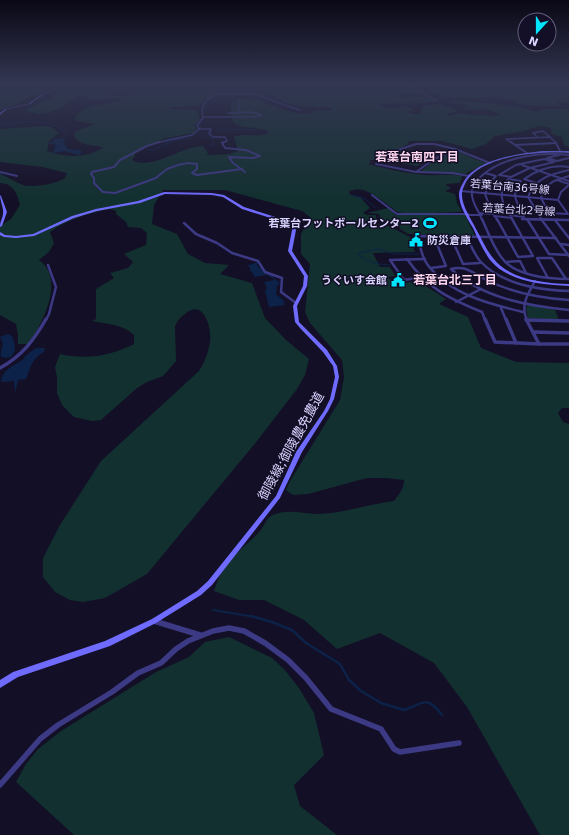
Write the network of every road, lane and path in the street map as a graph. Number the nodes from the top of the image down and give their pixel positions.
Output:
1 (199, 123) edge
2 (199, 128) junction
3 (537, 137) junction
4 (550, 137) junction
5 (556, 143) junction
6 (515, 145) junction
7 (455, 149) junction
8 (560, 151) junction
9 (527, 153) junction
10 (569, 153) edge
11 (564, 154) junction
12 (504, 158) junction
13 (569, 158) edge
14 (511, 161) junction
15 (490, 163) junction
16 (521, 164) junction
17 (530, 168) junction
18 (242, 169) junction
19 (569, 169) edge
20 (540, 171) junction
21 (0, 172) edge
22 (245, 172) dead end
23 (416, 172) junction
24 (484, 173) junction
25 (552, 175) junction
26 (17, 176) dead end
27 (469, 176) junction
28 (569, 176) edge
29 (562, 178) junction
30 (555, 180) junction
31 (569, 180) edge
32 (536, 182) junction
33 (569, 185) edge
34 (461, 191) junction
35 (472, 192) junction
36 (486, 193) junction
37 (500, 194) junction
38 (372, 195) dead end
39 (0, 196) edge
40 (514, 196) junction
41 (528, 197) junction
42 (541, 198) junction
43 (558, 200) junction
44 (568, 214) edge
45 (468, 215) junction
46 (480, 215) junction
47 (495, 216) junction
48 (511, 218) junction
49 (527, 219) junction
50 (542, 220) junction
51 (554, 220) junction
52 (569, 220) edge
53 (184, 223) dead end
54 (0, 226) edge
55 (0, 233) edge
56 (434, 237) junction
57 (451, 237) junction
58 (467, 237) junction
59 (479, 237) junction
60 (491, 237) junction
61 (507, 237) junction
62 (522, 237) junction
63 (538, 237) junction
64 (556, 238) junction
65 (569, 238) edge
66 (561, 244) junction
67 (569, 244) edge
68 (569, 256) edge
69 (407, 259) junction
70 (425, 259) junction
71 (506, 262) junction
72 (480, 263) junction
73 (48, 265) dead end
74 (431, 268) junction
75 (526, 273) junction
76 (437, 275) junction
77 (537, 276) junction
78 (420, 277) junction
79 (548, 278) junction
80 (568, 278) edge
81 (535, 280) junction
82 (569, 285) edge
83 (532, 287) junction
84 (481, 289) junction
85 (569, 291) edge
86 (469, 294) junction
87 (529, 295) junction
88 (569, 300) edge
89 (456, 302) junction
90 (296, 303) junction
91 (524, 303) junction
92 (502, 307) junction
93 (569, 310) edge
94 (522, 312) junction
95 (526, 320) junction
96 (569, 321) edge
97 (533, 332) junction
98 (569, 333) edge
99 (516, 343) junction
100 (539, 344) junction
101 (569, 344) edge
102 (0, 368) edge
103 (154, 621) junction
104 (200, 635) junction
105 (0, 684) edge
106 (459, 743) dead end
107 (0, 785) edge

1 - 2 street
2 - 18 street
2 - 18 street
3 - 4 street
3 - 4 street
3 - 6 street
4 - 5 street
5 - 6 street
5 - 8 street
6 - 9 street
7 - 15 street
7 - 23 street
7 - 23 street
8 - 9 street
8 - 10 street
9 - 12 street
10 - 11 street
11 - 13 street
11 - 14 street
12 - 14 street
12 - 15 street
14 - 16 street
14 - 24 street
15 - 27 street
16 - 17 street
16 - 17 street
16 - 17 street
17 - 20 street
18 - 22 street
19 - 20 street
19 - 25 street
20 - 25 street
20 - 32 street
21 - 26 street
23 - 27 street
24 - 35 street
24 - 36 street
25 - 29 street
25 - 32 street
27 - 34 street
28 - 29 street
29 - 30 street
29 - 31 street
30 - 33 street
30 - 42 street
32 - 41 street
33 - 43 street
34 - 35 street, 若葉台南36号線
34 - 45 street
35 - 36 street, 若葉台南36号線
35 - 36 street
36 - 37 street, 若葉台南36号線
37 - 40 street, 若葉台南36号線
37 - 40 street
37 - 40 street
38 - 45 street, 若葉台北2号線
39 - 54 street
40 - 41 street, 若葉台南36号線
41 - 42 street, 若葉台南36号線
41 - 50 street
42 - 43 street, 若葉台南36号線
42 - 44 street
43 - 44 street
45 - 46 street, 若葉台北2号線
45 - 59 street
46 - 47 street, 若葉台北2号線
46 - 60 street
47 - 48 street, 若葉台北2号線
47 - 61 street
48 - 49 street, 若葉台北2号線
48 - 62 street
49 - 50 street, 若葉台北2号線
49 - 63 street
50 - 51 street, 若葉台北2号線
50 - 64 street
51 - 52 street, 若葉台北2号線
51 - 65 street
53 - 90 street
55 - 90 street, 御陵線;御陵農免農道
56 - 57 street
56 - 70 street
56 - 74 street
57 - 58 street
57 - 72 street
58 - 59 street
58 - 72 street
59 - 60 street
59 - 81 street
60 - 61 street
60 - 71 street
61 - 62 street
61 - 62 street
62 - 63 street
63 - 64 street
63 - 68 street
64 - 66 street
66 - 67 street
66 - 68 street
69 - 70 street
69 - 78 street
69 - 78 street
70 - 74 street
71 - 75 street
71 - 75 street
72 - 83 street
73 - 102 street
74 - 76 street
75 - 77 street
76 - 78 street
76 - 86 street
77 - 79 street
77 - 81 street
78 - 89 street
79 - 80 street
79 - 80 street
81 - 82 street
81 - 83 street
83 - 85 street
83 - 87 street
84 - 86 street
84 - 87 street
84 - 91 street
86 - 89 street
86 - 92 street
87 - 88 street
87 - 91 street
89 - 99 street
90 - 103 street, 御陵線;御陵農免農道
91 - 93 street
91 - 94 street
92 - 94 street
92 - 99 street
94 - 95 street
95 - 96 street
95 - 97 street
97 - 98 street
97 - 100 street
99 - 100 street
100 - 101 street
103 - 104 street
103 - 105 street, 御陵線;御陵農免農道
104 - 106 street
104 - 107 street

